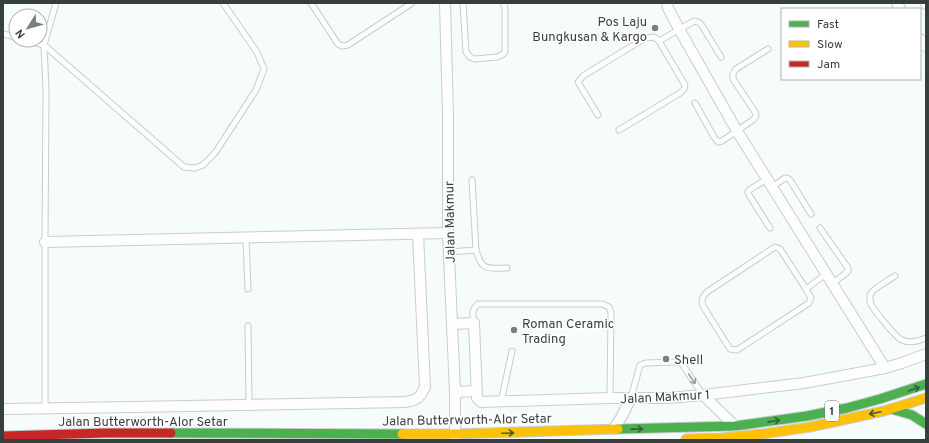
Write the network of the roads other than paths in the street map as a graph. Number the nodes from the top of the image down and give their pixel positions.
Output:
1 (56, 3) edge
2 (223, 3) edge
3 (311, 3) edge
4 (412, 3) edge
5 (445, 3) edge
6 (463, 3) edge
7 (503, 3) edge
8 (667, 3) edge
9 (679, 29) junction
10 (48, 31) edge
11 (659, 41) junction
12 (44, 48) edge
13 (47, 48) edge
14 (768, 49) dead end
15 (721, 57) dead end
16 (695, 103) dead end
17 (598, 115) dead end
18 (620, 130) dead end
19 (737, 131) junction
20 (472, 180) dead end
21 (770, 183) junction
22 (811, 214) dead end
23 (770, 228) dead end
24 (820, 228) dead end
25 (448, 233) junction
26 (418, 234) junction
27 (246, 238) junction
28 (44, 242) junction
29 (476, 250) junction
30 (449, 252) junction
31 (507, 268) dead end
32 (826, 274) junction
33 (895, 276) dead end
34 (832, 284) junction
35 (248, 289) dead end
36 (806, 289) junction
37 (474, 323) junction
38 (453, 324) junction
39 (248, 326) dead end
40 (926, 338) edge
41 (512, 351) dead end
42 (926, 354) edge
43 (885, 368) junction
44 (926, 384) edge
45 (477, 391) junction
46 (455, 392) junction
47 (703, 395) junction
48 (610, 398) junction
49 (631, 398) junction
50 (926, 398) edge
51 (501, 402) junction
52 (250, 404) junction
53 (45, 408) junction
54 (3, 409) edge
55 (890, 409) junction
56 (926, 424) edge
57 (735, 426) junction
58 (614, 429) junction
59 (3, 436) edge
60 (455, 437) edge
61 (763, 437) edge
62 (676, 439) dead end

1 - 10 lane
2 - 13 lane
3 - 4 lane
5 - 25 street, Jalan Makmur
6 - 7 lane
8 - 9 street
9 - 11 lane
9 - 15 lane
9 - 19 street
11 - 17 lane
11 - 18 lane
12 - 28 lane
14 - 19 lane
16 - 19 lane
19 - 21 street
20 - 29 lane
21 - 22 lane
21 - 23 lane
21 - 32 street
24 - 34 lane
25 - 26 street
25 - 30 street, Jalan Makmur
26 - 27 street
26 - 52 street
27 - 28 street
27 - 35 lane
28 - 53 lane
29 - 30 lane
29 - 31 lane
30 - 38 street, Jalan Makmur
32 - 34 street
32 - 36 lane
33 - 40 lane
34 - 43 street
36 - 36 lane
37 - 38 street
37 - 45 street
37 - 48 lane
38 - 46 street, Jalan Makmur
39 - 52 lane
41 - 51 lane
42 - 43 street, Jalan Makmur 1
43 - 47 street, Jalan Makmur 1
57 -> 44 main road, Jalan Butterworth-Alor Setar / 1
45 - 46 street
45 - 51 street, Jalan Makmur 1
46 - 60 street, Jalan Makmur
47 - 49 street, Jalan Makmur 1
49 -> 47 lane
47 - 57 street
48 - 49 street, Jalan Makmur 1
48 - 51 street, Jalan Makmur 1
49 - 58 street
50 - 55 main road, 1
52 - 53 street
53 - 54 street
55 - 56 main road
55 -> 61 main road, 1
58 -> 57 main road, Jalan Butterworth-Alor Setar / 1
60 -> 58 main road, Jalan Butterworth-Alor Setar / 1
59 - 60 main road, Jalan Butterworth-Alor Setar / 1
61 - 62 main road, 1

